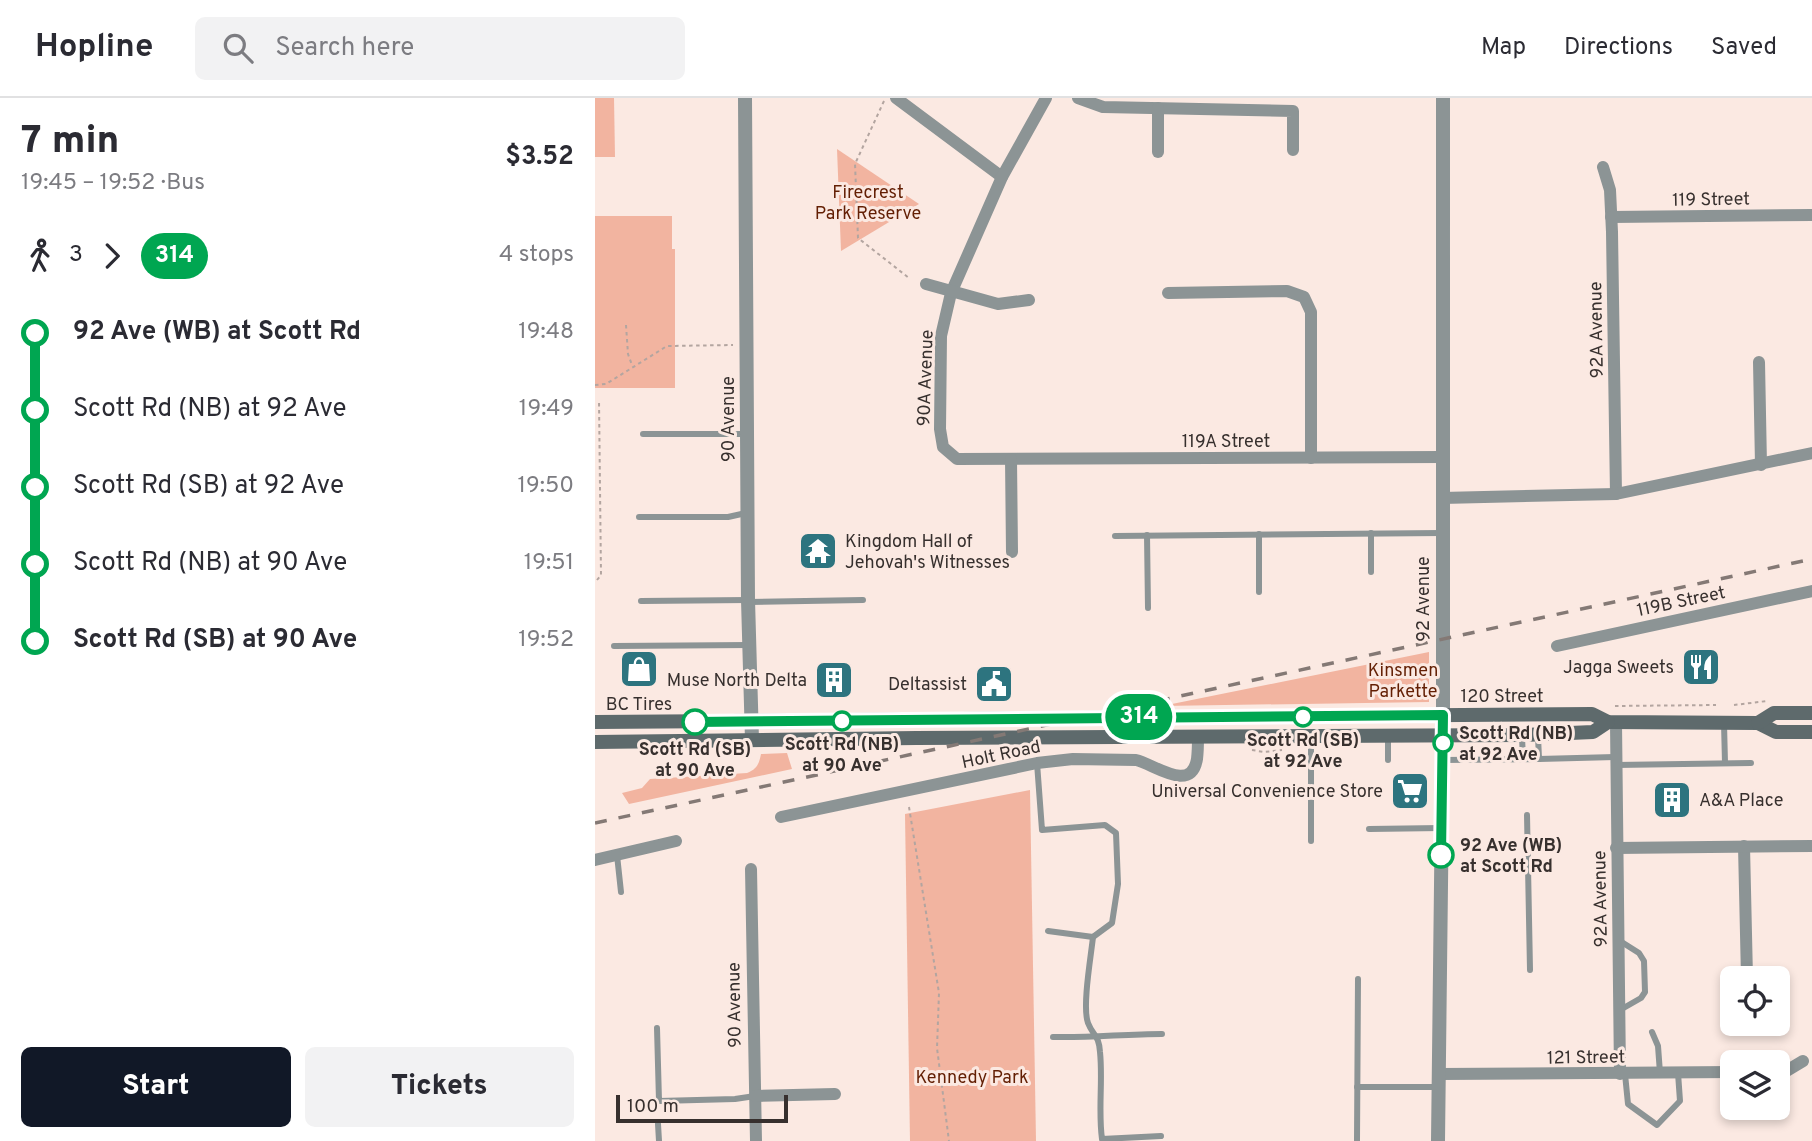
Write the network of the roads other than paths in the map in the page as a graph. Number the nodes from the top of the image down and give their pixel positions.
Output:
1 (745, 98) edge
2 (1046, 98) edge
3 (1078, 98) edge
4 (1443, 98) edge
5 (890, 99) edge
6 (1158, 108) junction
7 (1293, 150) dead end
8 (1157, 152) dead end
9 (1603, 167) dead end
10 (1002, 177) junction
11 (1812, 215) edge
12 (1611, 217) junction
13 (926, 284) dead end
14 (951, 293) junction
15 (1168, 293) dead end
16 (1029, 300) dead end
17 (1759, 362) dead end
18 (643, 434) dead end
19 (747, 434) junction
20 (1812, 453) edge
21 (1442, 457) junction
22 (1311, 458) junction
23 (957, 459) joint
24 (1010, 459) junction
25 (1761, 465) junction
26 (1616, 494) junction
27 (1442, 498) junction
28 (747, 512) junction
29 (639, 517) dead end
30 (1371, 533) junction
31 (1442, 533) junction
32 (1259, 534) junction
33 (1147, 535) junction
34 (1115, 536) dead end
35 (1011, 552) dead end
36 (1371, 572) dead end
37 (1812, 591) edge
38 (1259, 592) dead end
39 (863, 600) dead end
40 (642, 601) dead end
41 (748, 601) junction
42 (1147, 608) dead end
43 (750, 645) junction
44 (614, 646) dead end
45 (1557, 646) dead end
46 (1812, 712) edge
47 (1443, 715) junction
48 (1199, 717) junction
49 (948, 719) junction
50 (595, 722) edge
51 (751, 722) junction
52 (1612, 723) junction
53 (1724, 723) junction
54 (1758, 723) junction
55 (1812, 732) edge
56 (1538, 734) junction
57 (1311, 735) junction
58 (1388, 735) junction
59 (1522, 735) junction
60 (1198, 736) junction
61 (1443, 736) junction
62 (916, 738) junction
63 (752, 740) junction
64 (595, 742) edge
65 (1523, 759) junction
66 (1539, 759) junction
67 (1388, 760) dead end
68 (1442, 760) junction
69 (1615, 761) junction
70 (1037, 763) junction
71 (1725, 763) junction
72 (1751, 763) dead end
73 (1527, 815) dead end
74 (781, 817) dead end
75 (1441, 828) junction
76 (1369, 829) dead end
77 (676, 841) dead end
78 (1311, 841) dead end
79 (1744, 846) junction
80 (1812, 846) edge
81 (1616, 848) junction
82 (617, 855) junction
83 (595, 860) edge
84 (751, 869) dead end
85 (621, 891) dead end
86 (1048, 931) dead end
87 (1093, 937) junction
88 (1619, 940) junction
89 (1747, 966) edge
90 (1530, 970) dead end
91 (1358, 979) dead end
92 (1620, 1010) junction
93 (657, 1028) dead end
94 (1652, 1032) dead end
95 (1162, 1034) dead end
96 (1053, 1037) dead end
97 (1098, 1038) junction
98 (1803, 1060) dead end
99 (1790, 1068) edge
100 (1720, 1072) edge
101 (1660, 1073) junction
102 (1678, 1073) junction
103 (1623, 1074) junction
104 (1440, 1080) junction
105 (1357, 1087) junction
106 (835, 1094) dead end
107 (755, 1096) junction
108 (658, 1124) dead end
109 (1161, 1136) dead end
110 (1101, 1140) edge
111 (659, 1141) edge
112 (756, 1141) edge
113 (1357, 1141) edge
114 (1438, 1141) edge

1 - 19 street, 90 Avenue
2 - 10 street, 90A Avenue
3 - 6 street
4 - 21 street, 92 Avenue
5 - 10 street
6 - 7 street
6 - 8 street
9 - 12 street, 92A Avenue
10 - 14 street, 90A Avenue
11 - 12 street, 119 Street
12 - 26 street, 92A Avenue
13 - 14 street
14 - 16 street
14 - 23 street, 90A Avenue
15 - 22 street
17 - 25 street
18 - 19 lane
19 - 28 street, 90 Avenue
20 - 25 street
21 - 22 street, 119A Street
21 - 27 street, 92 Avenue
22 - 24 street, 119A Street
23 - 24 street, 119A Street
24 - 35 street
25 - 26 street
26 - 27 street
27 - 31 street, 92 Avenue
28 - 29 lane
28 - 41 street, 90 Avenue
30 - 31 lane
30 - 32 lane
30 - 36 lane
31 - 47 street, 92 Avenue
32 - 33 lane
32 - 38 lane
33 - 34 lane
33 - 42 lane
37 - 45 street, 119B Street
39 - 41 lane
40 - 41 lane
41 - 43 street, 90 Avenue
43 - 44 lane
43 - 51 street, 90 Avenue
46 - 54 main road, 120 Street
47 - 48 main road, 120 Street
47 - 52 main road, 120 Street
47 - 61 street, 92 Avenue
48 - 49 main road, 120 Street
48 - 60 main road
49 - 51 main road, 120 Street
49 - 62 main road
50 - 51 main road, 120 Street
51 - 63 street, 90 Avenue
52 - 53 main road, 120 Street
52 - 56 main road, 120 Street
52 - 69 street, 92A Avenue
53 - 54 main road, 120 Street
53 - 71 lane
54 - 55 main road, 120 Street
56 - 59 main road, 120 Street
56 - 66 lane
57 - 58 main road, 120 Street
57 - 60 main road, 120 Street
57 - 78 lane
58 - 61 main road, 120 Street
58 - 67 lane
59 - 61 main road, 120 Street
59 - 65 lane
60 - 62 main road, 120 Street
60 - 70 street, Holt Road
61 - 68 street, 92 Avenue
62 - 63 main road, 120 Street
63 - 64 main road, 120 Street
65 - 66 lane
65 - 68 lane
66 - 69 lane
68 - 75 street, 92 Avenue
69 - 71 lane
69 - 81 street, 92A Avenue
70 - 74 street, Holt Road
70 - 87 lane
71 - 72 lane
73 - 90 lane
75 - 76 lane
75 - 104 street, 92 Avenue
77 - 82 street
79 - 80 street
79 - 81 street
79 - 89 street
81 - 88 street, 92A Avenue
82 - 83 street
82 - 85 lane
84 - 107 street, 90 Avenue
86 - 87 lane
87 - 97 lane
88 - 92 street, 92A Avenue
88 - 92 lane
91 - 105 lane
92 - 103 street, 92A Avenue
93 - 107 lane
94 - 101 lane
95 - 97 lane
96 - 97 lane
97 - 110 lane
98 - 99 street
100 - 102 street, 121 Street
101 - 102 street, 121 Street
101 - 103 street, 121 Street
102 - 103 lane
103 - 104 street, 121 Street
104 - 105 lane
104 - 114 street, 92 Avenue
105 - 113 lane
106 - 107 street
107 - 112 street, 90 Avenue
108 - 111 lane
109 - 110 lane

